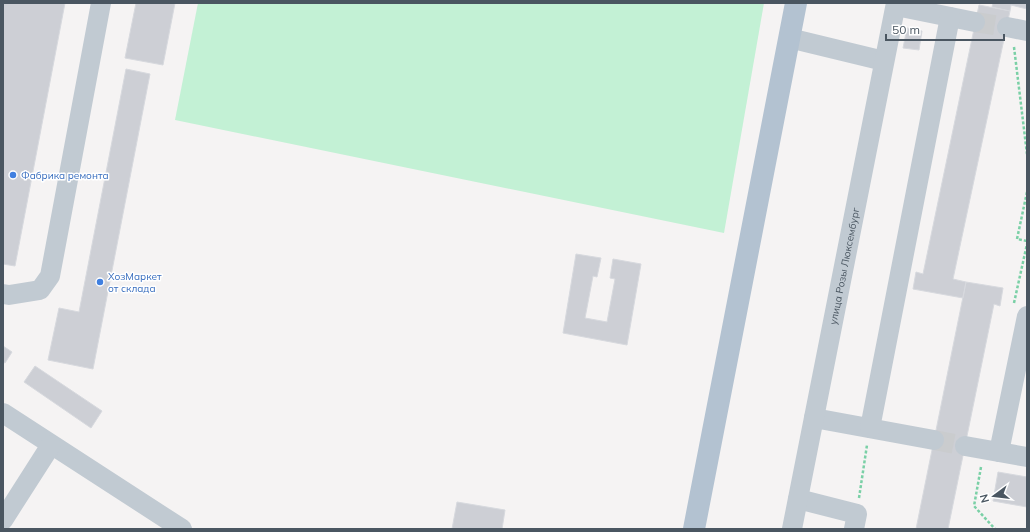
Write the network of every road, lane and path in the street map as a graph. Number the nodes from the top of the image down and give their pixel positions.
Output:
1 (101, 3) edge
2 (796, 3) edge
3 (896, 4) edge
4 (950, 17) junction
5 (976, 22) tunnel mouth
6 (1015, 29) edge
7 (789, 38) junction
8 (884, 61) junction
9 (1027, 154) edge
10 (1027, 192) edge
11 (1027, 241) edge
12 (3, 294) edge
13 (1027, 316) edge
14 (3, 413) edge
15 (814, 418) junction
16 (870, 428) junction
17 (934, 440) tunnel mouth
18 (51, 445) junction
19 (982, 449) junction
20 (1027, 457) edge
21 (798, 499) junction
22 (3, 520) edge
23 (856, 521) edge
24 (182, 529) edge
25 (694, 529) edge
26 (792, 529) edge
27 (996, 529) edge

1 - 12 street
2 - 7 main road
3 - 4 street
3 - 8 street, улица Розы Люксембург
4 - 5 street
4 - 16 street
6 - 9 path
7 - 8 street
7 - 25 main road
8 - 15 street, улица Розы Люксембург
10 - 11 path
13 - 19 street
14 - 18 street
15 - 16 street
15 - 21 street, улица Розы Люксембург
16 - 17 street
16 - 23 path
18 - 22 street
18 - 24 street
19 - 20 street
19 - 27 path
21 - 23 street
21 - 26 street, улица Розы Люксембург

